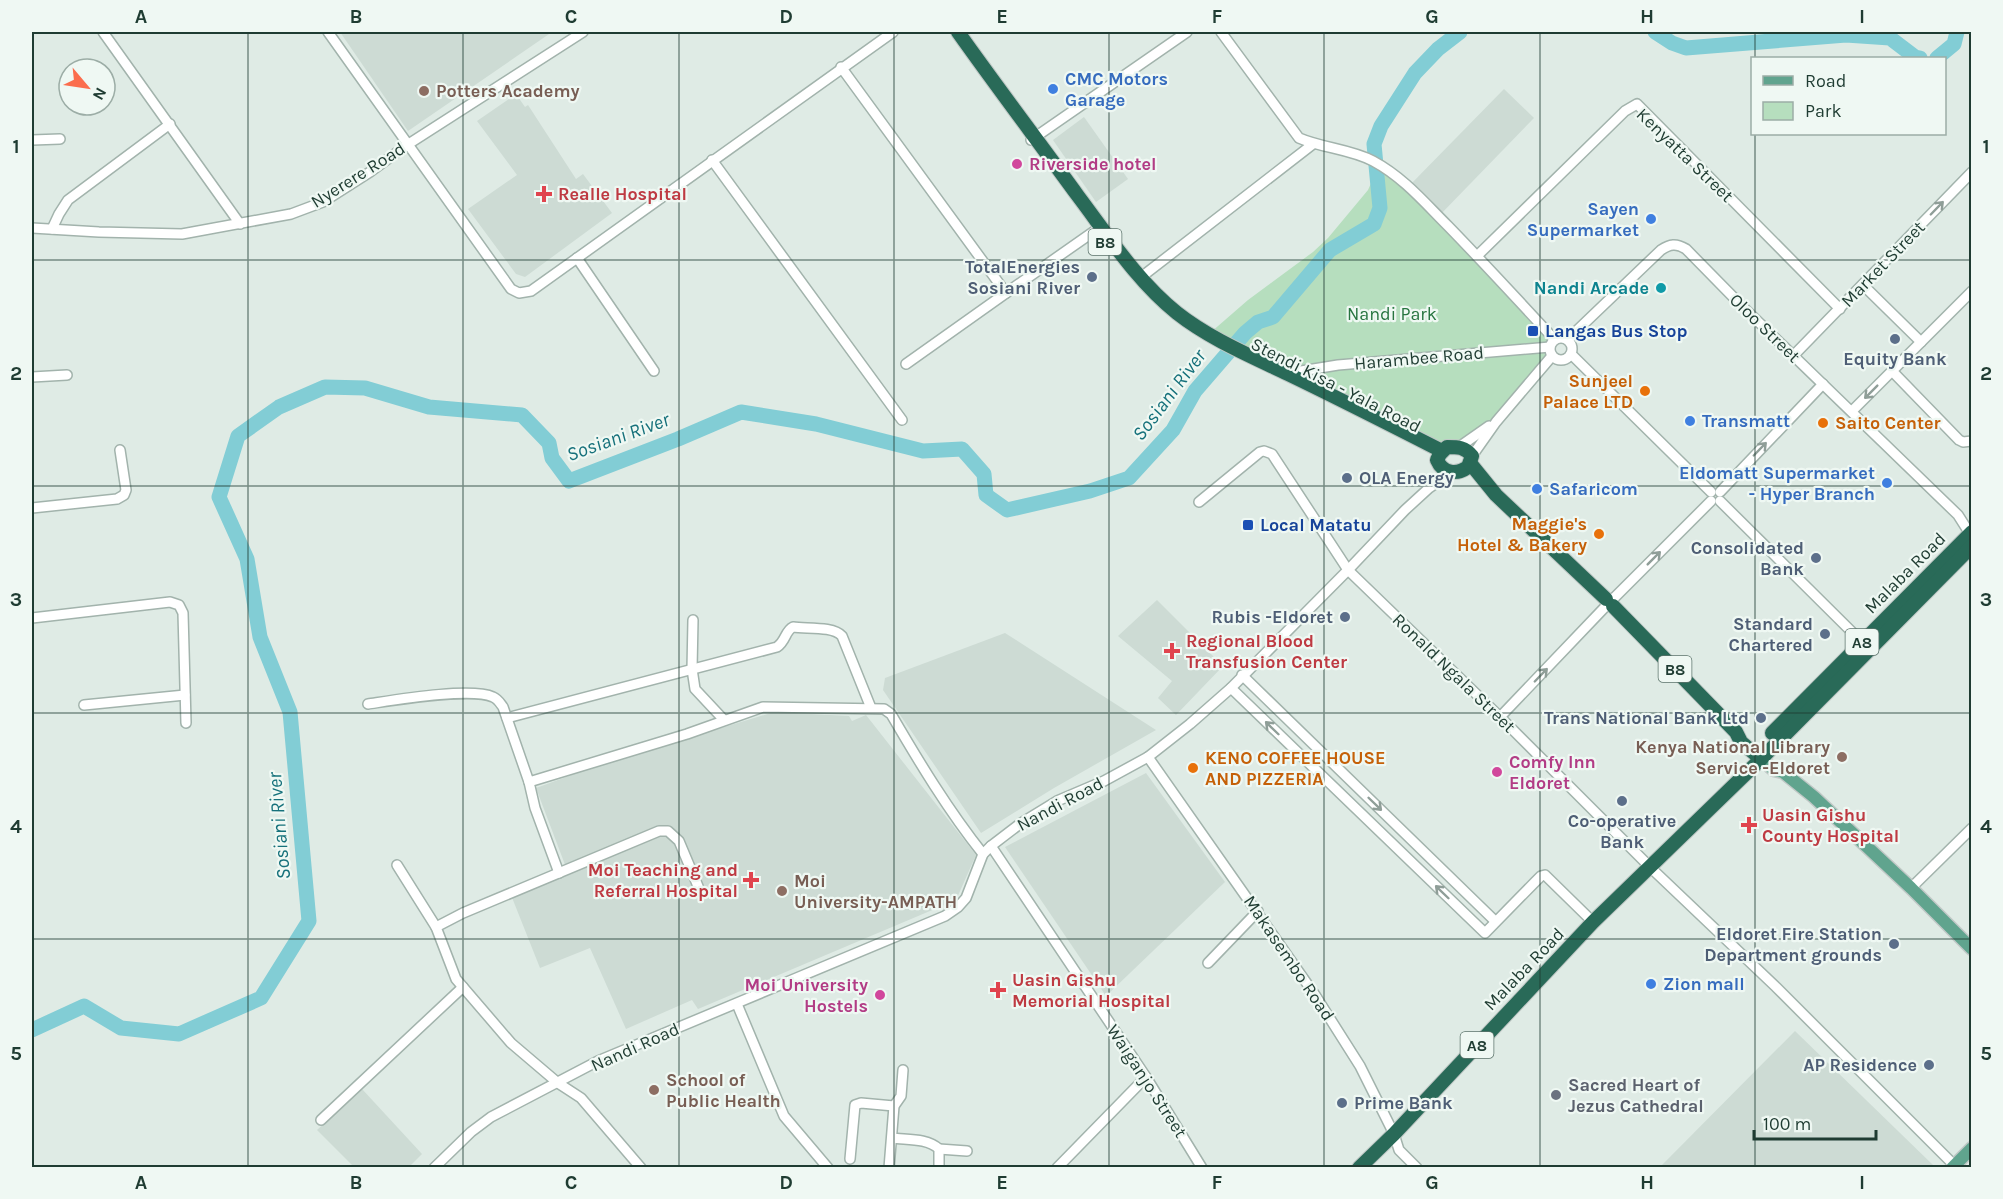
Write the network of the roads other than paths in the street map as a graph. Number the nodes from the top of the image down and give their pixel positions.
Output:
1 (103, 32) edge
2 (328, 32) edge
3 (582, 32) edge
4 (893, 32) edge
5 (958, 32) edge
6 (1187, 32) edge
7 (1221, 32) edge
8 (841, 67) junction
9 (170, 124) junction
10 (60, 139) dead end
11 (1033, 139) junction
12 (32, 140) edge
13 (1313, 144) junction
14 (407, 145) junction
15 (712, 160) junction
16 (1971, 172) edge
17 (240, 224) junction
18 (32, 228) edge
19 (52, 229) junction
20 (1096, 230) junction
21 (1478, 256) junction
22 (577, 258) junction
23 (1140, 278) junction
24 (1863, 285) junction
25 (1971, 291) edge
26 (1006, 293) junction
27 (1840, 309) junction
28 (1568, 339) junction
29 (1921, 342) junction
30 (1219, 343) junction
31 (1552, 347) junction
32 (1571, 354) junction
33 (1243, 355) junction
34 (1794, 355) junction
35 (906, 364) dead end
36 (654, 371) dead end
37 (1892, 371) junction
38 (67, 375) dead end
39 (1291, 376) junction
40 (32, 377) edge
41 (1823, 384) junction
42 (1852, 411) junction
43 (902, 420) dead end
44 (1496, 422) junction
45 (1971, 441) edge
46 (1459, 447) joint
47 (120, 450) dead end
48 (1454, 462) junction
49 (1716, 496) junction
50 (1199, 502) dead end
51 (32, 508) edge
52 (1971, 534) edge
53 (1347, 570) junction
54 (1610, 603) junction
55 (32, 618) edge
56 (693, 620) dead end
57 (1862, 642) junction
58 (692, 669) junction
59 (1242, 675) junction
60 (1230, 688) junction
61 (185, 695) junction
62 (368, 704) dead end
63 (84, 705) dead end
64 (871, 708) junction
65 (1500, 717) junction
66 (507, 718) junction
67 (724, 720) junction
68 (186, 723) dead end
69 (1760, 753) junction
70 (1148, 757) junction
71 (529, 782) junction
72 (1971, 828) edge
73 (991, 846) junction
74 (983, 854) junction
75 (397, 865) dead end
76 (1646, 869) junction
77 (559, 873) junction
78 (1911, 888) junction
79 (700, 891) dead end
80 (1258, 911) junction
81 (1495, 921) junction
82 (1593, 922) junction
83 (436, 927) junction
84 (1971, 948) edge
85 (1208, 963) dead end
86 (463, 987) junction
87 (737, 1004) junction
88 (903, 1070) dead end
89 (1146, 1077) junction
90 (558, 1083) junction
91 (894, 1106) junction
92 (321, 1120) dead end
93 (1394, 1134) junction
94 (892, 1138) junction
95 (1971, 1148) edge
96 (939, 1149) junction
97 (967, 1151) dead end
98 (850, 1159) dead end
99 (1953, 1166) edge
100 (434, 1167) edge
101 (641, 1167) edge
102 (828, 1167) edge
103 (889, 1167) edge
104 (939, 1167) edge
105 (1058, 1167) edge
106 (1202, 1167) edge
107 (1359, 1167) edge
108 (1417, 1167) edge

1 - 9 street
2 - 14 street
3 - 14 street, Nyerere Road
4 - 8 street
5 - 11 highway, Stendi Kisa - Yala Road / B8
6 - 11 street
7 - 13 street
8 - 15 street
8 - 26 street
9 - 17 street
9 - 19 street
10 - 12 street
11 - 20 highway, B8
11 - 23 highway, Stendi Kisa - Yala Road / B8
13 - 21 street
13 - 23 street
14 - 17 street, Nyerere Road
14 - 22 street
15 - 22 street
15 - 43 street
24 -> 16 street, Market Street
17 - 19 street, Nyerere Road
18 - 19 street, Nyerere Road
20 - 26 street
20 - 30 highway, B8
21 - 27 street, Kenyatta Street
21 - 31 street
22 - 36 street
23 - 30 highway, Stendi Kisa - Yala Road / B8
24 - 27 street, Market Street
24 - 29 street
25 - 29 street
26 - 35 street
27 - 34 street, Market Street
28 - 31 street
28 - 32 street
28 - 34 street, Oloo Street
29 - 37 street
30 - 33 highway, Stendi Kisa - Yala Road / B8
31 - 32 street
31 - 39 street, Harambee Road
31 - 44 street, Nandi Road
32 - 49 street
33 - 39 highway, B8
33 - 48 highway, Stendi Kisa - Yala Road / B8
34 - 41 street, Oloo Street
37 -> 42 street
37 - 45 street
38 - 40 street
39 - 48 highway, B8
41 - 42 street, Oloo Street
49 -> 41 street
42 - 52 street, Oloo Street
44 - 46 street, Nandi Road
44 - 48 street, Nandi Road
46 - 48 highway
47 - 51 street
48 - 53 street, Nandi Road
48 - 54 highway, Stendi Kisa - Yala Road / B8
54 -> 49 street
49 - 57 street
50 - 53 street, Ronald Ngala Street
52 - 57 highway, Malaba Road / A8
52 - 69 highway, A8
53 - 59 street, Nandi Road
53 - 65 street, Ronald Ngala Street
65 -> 54 street
54 - 69 highway, Stendi Kisa - Yala Road / B8
55 - 61 street
56 - 58 street
57 - 69 highway, Malaba Road / A8
58 - 64 street
58 - 66 street
58 - 67 street
59 - 60 street, Nandi Road
59 -> 81 street
60 - 70 street, Nandi Road
81 -> 60 street
61 - 63 street
61 - 68 street
62 - 66 street
64 - 67 street
64 - 74 street
65 - 76 street, Ronald Ngala Street
66 - 71 street
67 - 71 street
69 - 76 highway, Malaba Road / A8
69 - 78 main road
70 - 73 street, Nandi Road
70 - 80 street, Makasembo Road
71 - 77 street
72 - 78 street
73 - 74 street, Nandi Road
73 - 89 street, Waiganjo Street
74 - 87 street, Nandi Road
75 - 83 street
76 - 82 highway, Malaba Road / A8
76 - 99 street, Ronald Ngala Street
77 - 79 street
77 - 83 street
78 - 84 main road
80 - 85 street
80 - 93 street, Makasembo Road
81 - 82 street
82 - 93 highway, Malaba Road / A8
83 - 86 street
86 - 90 street
86 - 92 street
87 - 90 street, Nandi Road
87 - 102 street
88 - 91 street
89 - 105 street
89 - 106 street, Waiganjo Street
90 - 100 street, Nandi Road
90 - 101 street
91 - 94 street
91 - 98 street
93 - 107 highway, Malaba Road / A8
93 - 108 street, Makasembo Road
94 - 96 street
94 - 103 street
95 - 99 main road
96 - 97 street
96 - 104 street

